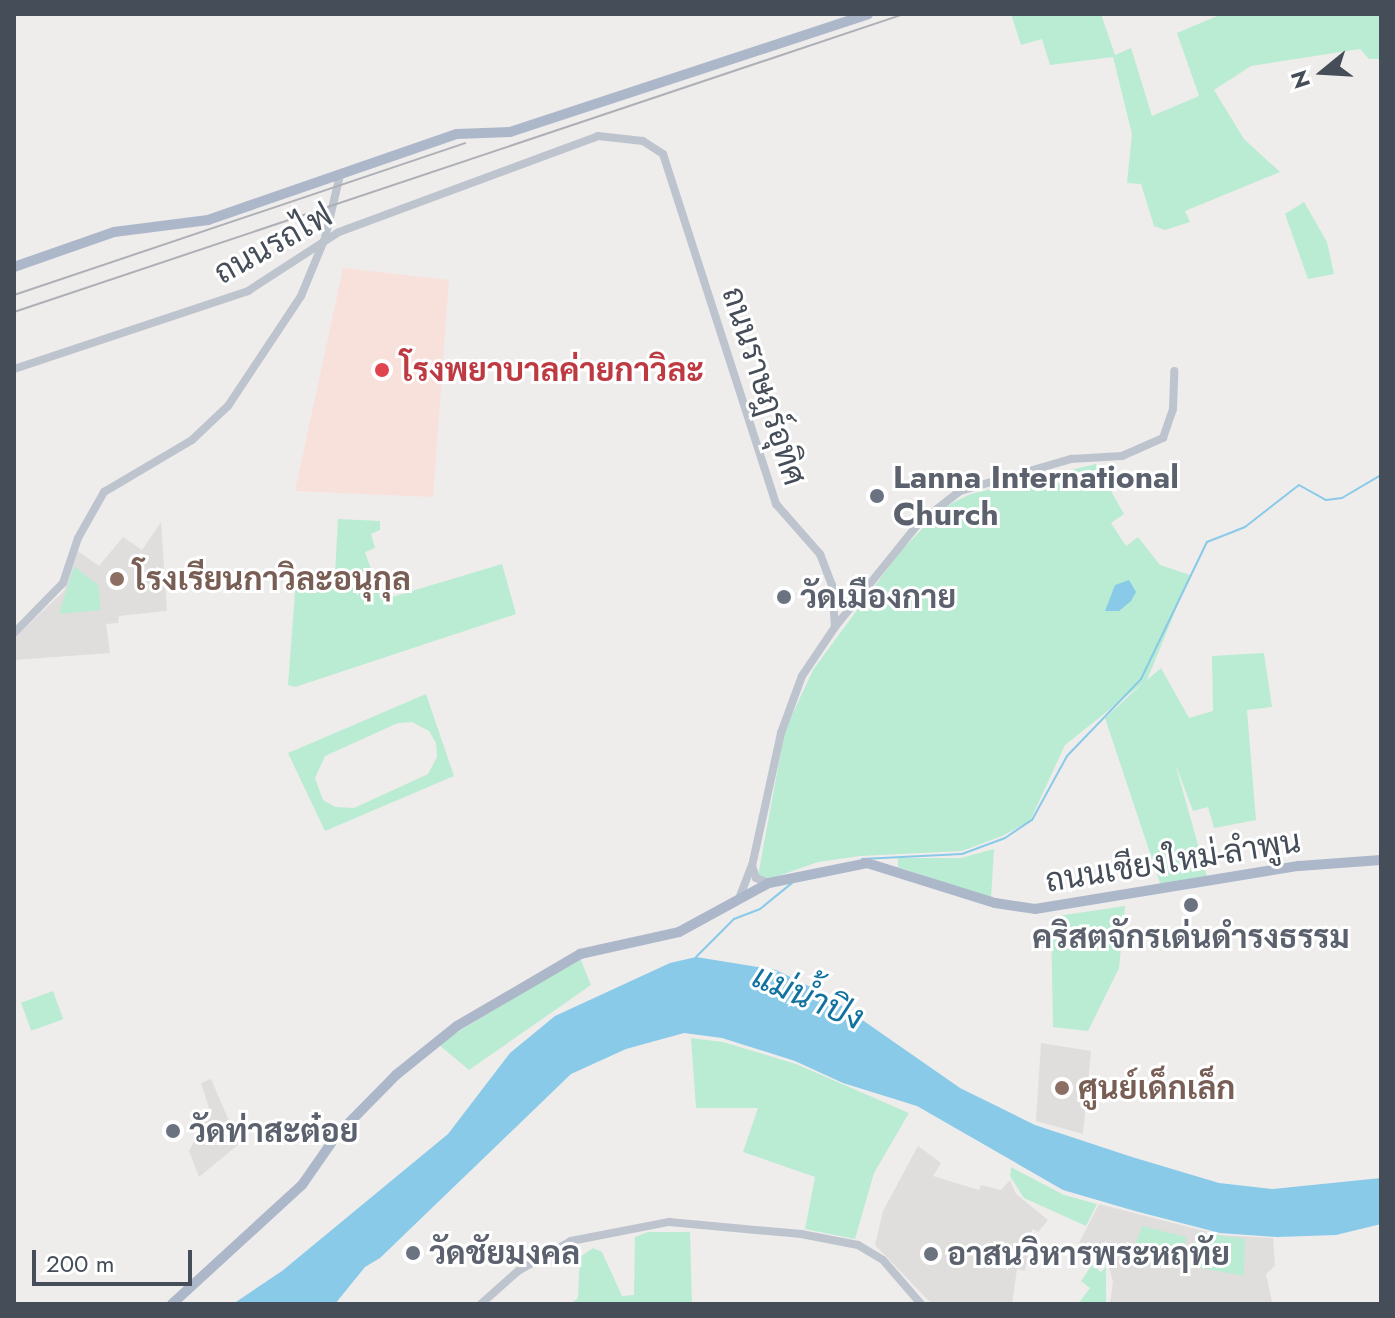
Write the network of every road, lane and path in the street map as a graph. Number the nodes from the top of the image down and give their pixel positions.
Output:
1 (868, 14) edge
2 (598, 136) joint
3 (340, 175) junction
4 (325, 238) junction
5 (14, 267) edge
6 (14, 369) edge
7 (1174, 371) dead end
8 (835, 627) junction
9 (14, 633) edge
10 (1381, 860) edge
11 (752, 866) junction
12 (769, 883) junction
13 (740, 896) junction
14 (172, 1304) edge
15 (481, 1304) edge
16 (921, 1304) edge

1 - 3 main road
2 - 4 street, ถนนรถไฟ
2 - 8 street, ถนนราษฎร์อุทิศ
3 - 4 street
3 - 5 main road
4 - 6 street, ถนนรถไฟ
4 - 9 street
7 - 8 street
8 - 11 street
10 - 12 main road, ถนนเชียงใหม่-ลำพูน
11 - 12 street
11 - 13 street
12 - 13 main road, ถนนเชียงใหม่-ลำพูน
13 - 14 main road, ถนนเชียงใหม่-ลำพูน
15 - 16 street

